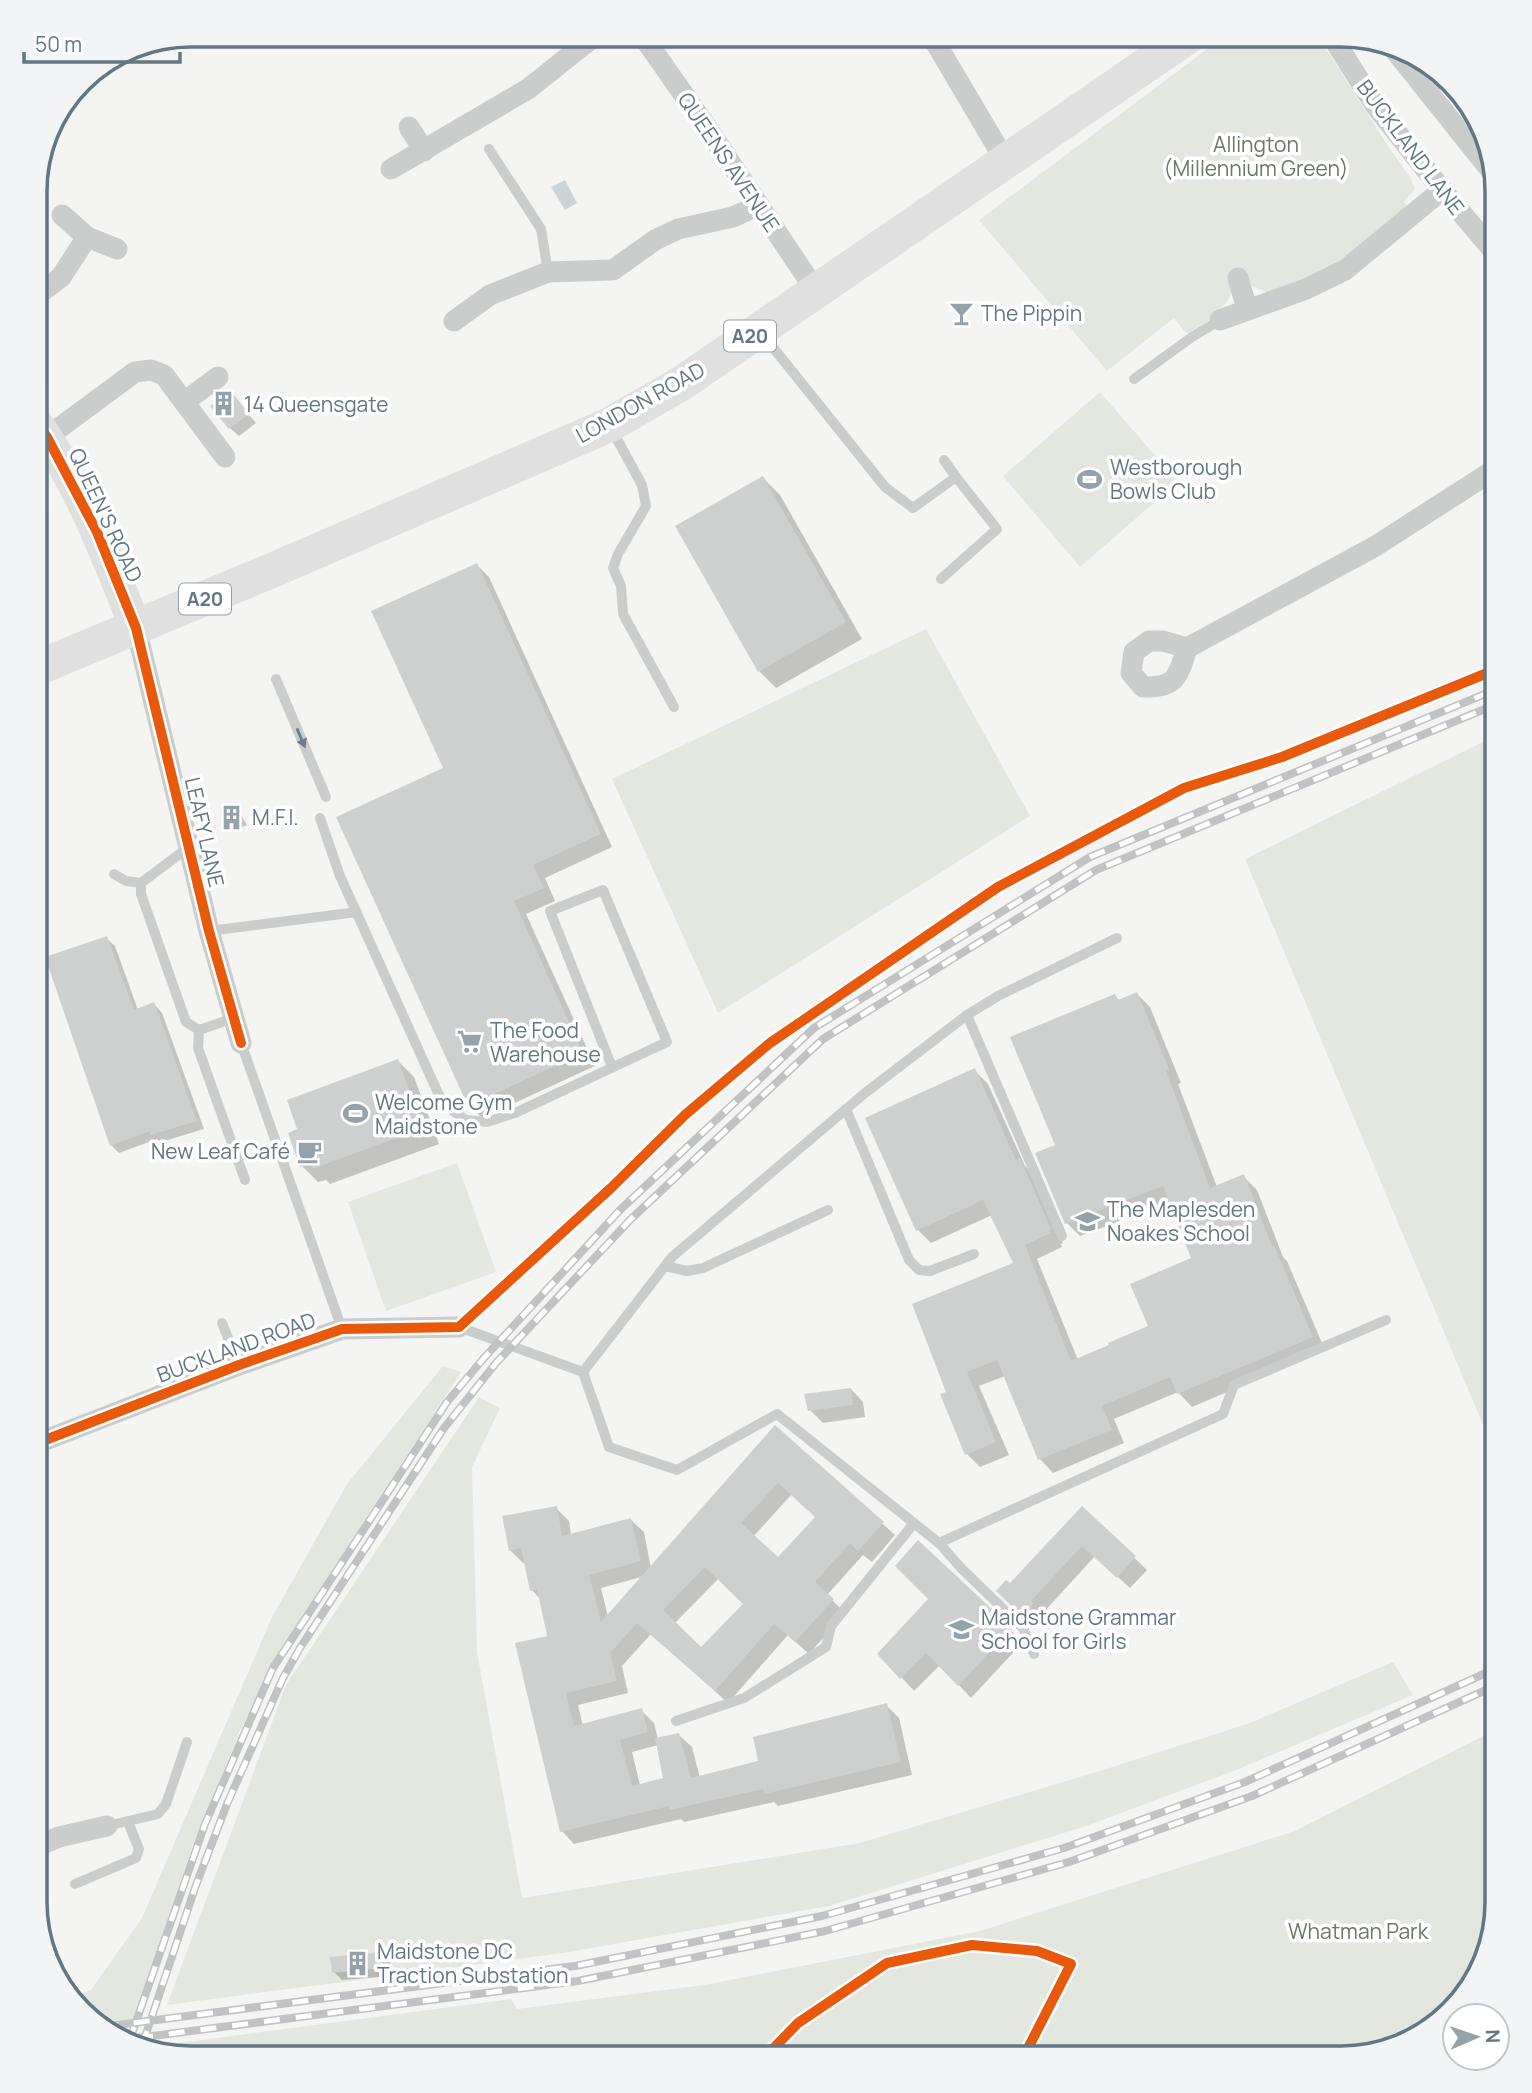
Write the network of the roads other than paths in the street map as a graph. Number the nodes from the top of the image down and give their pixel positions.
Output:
1 (580, 48) edge
2 (651, 48) edge
3 (939, 48) edge
4 (1171, 48) edge
5 (1339, 48) edge
6 (1404, 62) edge
7 (409, 127) dead end
8 (489, 149) dead end
9 (424, 151) junction
10 (1481, 158) edge
11 (1006, 162) junction
12 (391, 169) dead end
13 (1442, 190) junction
14 (759, 205) junction
15 (62, 215) dead end
16 (87, 237) junction
17 (1485, 241) edge
18 (117, 249) dead end
19 (548, 272) junction
20 (1238, 278) dead end
21 (48, 287) edge
22 (816, 290) junction
23 (1247, 309) junction
24 (1220, 320) joint
25 (454, 321) dead end
26 (759, 330) junction
27 (218, 377) dead end
28 (1134, 379) dead end
29 (184, 402) junction
30 (48, 425) edge
31 (609, 425) junction
32 (48, 442) edge
33 (225, 457) dead end
34 (944, 460) dead end
35 (1485, 476) edge
36 (956, 477) junction
37 (941, 579) dead end
38 (136, 628) junction
39 (1187, 648) dead end
40 (48, 665) edge
41 (276, 679) dead end
42 (674, 707) dead end
43 (326, 797) dead end
44 (320, 818) dead end
45 (189, 846) junction
46 (114, 874) dead end
47 (141, 883) junction
48 (356, 912) junction
49 (209, 931) junction
50 (1117, 938) dead end
51 (967, 1015) junction
52 (234, 1018) junction
53 (199, 1030) junction
54 (241, 1043) joint
55 (612, 1067) junction
56 (846, 1109) junction
57 (245, 1180) dead end
58 (828, 1210) dead end
59 (1062, 1236) dead end
60 (974, 1254) dead end
61 (665, 1266) junction
62 (1386, 1320) dead end
63 (222, 1323) dead end
64 (459, 1327) joint
65 (342, 1329) junction
66 (239, 1365) junction
67 (583, 1372) junction
68 (47, 1439) edge
69 (914, 1522) junction
70 (939, 1543) junction
71 (1034, 1654) dead end
72 (676, 1721) dead end
73 (187, 1742) dead end
74 (128, 1822) junction
75 (107, 1826) joint
76 (47, 1842) edge
77 (75, 1884) dead end

1 - 9 street
2 - 14 street, QUEENS AVENUE
3 - 11 street
4 - 11 main road, LONDON ROAD / A20
5 - 13 street, BUCKLAND LANE
6 - 10 street
7 - 9 street
8 - 19 lane
9 - 12 street
11 - 22 main road, LONDON ROAD / A20
13 - 17 street, BUCKLAND LANE
13 - 23 street
14 - 19 street
14 - 22 street, QUEENS AVENUE
15 - 16 street
16 - 18 street
16 - 21 street
19 - 25 street
20 - 23 street
22 - 26 main road, LONDON ROAD / A20
23 - 24 street
24 - 28 lane
26 - 31 main road, LONDON ROAD / A20
26 - 36 lane
27 - 29 street
29 - 30 street
29 - 33 street
31 - 38 main road, LONDON ROAD / A20
31 - 42 lane
32 - 38 street, QUEEN'S ROAD
34 - 36 lane
35 - 39 street
36 - 37 lane
38 - 40 main road, LONDON ROAD / A20
38 - 45 street, LEAFY LANE
41 -> 43 lane
44 - 48 lane
45 - 47 lane
45 - 49 street, LEAFY LANE
46 - 47 lane
47 - 53 lane
48 - 49 lane
48 - 55 lane
49 - 52 street, LEAFY LANE
50 - 51 lane
51 - 56 lane
51 - 59 lane
52 - 53 lane
52 - 54 street, LEAFY LANE
53 - 57 lane
54 - 65 lane
55 - 55 lane
56 - 60 lane
56 - 61 lane
58 - 61 lane
61 - 67 lane
62 - 70 lane
63 - 66 lane
64 - 65 street, BUCKLAND ROAD
64 - 67 lane
65 - 66 street, BUCKLAND ROAD
66 - 68 street, BUCKLAND ROAD
67 - 69 lane
69 - 70 lane
69 - 72 lane
70 - 71 lane
73 - 74 lane
74 - 75 lane
74 - 77 lane
75 - 76 street

